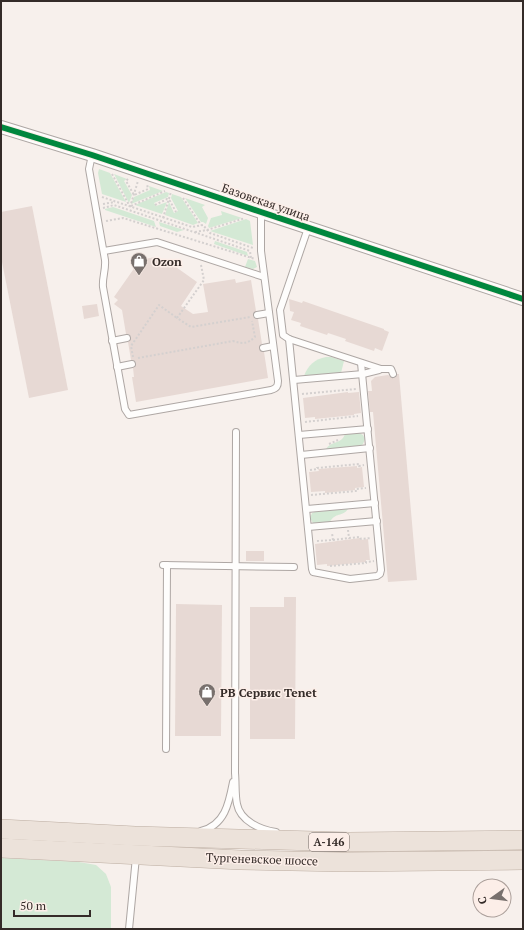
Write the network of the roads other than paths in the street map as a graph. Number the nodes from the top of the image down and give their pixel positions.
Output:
1 (1, 127) edge
2 (92, 155) junction
3 (261, 212) junction
4 (308, 228) junction
5 (104, 251) junction
6 (264, 277) junction
7 (523, 299) edge
8 (269, 313) junction
9 (257, 315) dead end
10 (127, 338) dead end
11 (289, 339) junction
12 (112, 341) junction
13 (273, 346) junction
14 (263, 348) dead end
15 (361, 363) junction
16 (132, 364) dead end
17 (117, 367) junction
18 (381, 369) junction
19 (363, 374) junction
20 (393, 374) dead end
21 (294, 380) junction
22 (368, 429) junction
23 (236, 432) dead end
24 (299, 435) junction
25 (370, 448) junction
26 (301, 455) junction
27 (375, 503) junction
28 (307, 509) junction
29 (376, 521) junction
30 (308, 527) junction
31 (236, 566) junction
32 (294, 567) dead end
33 (166, 749) dead end
34 (236, 773) junction
35 (1, 829) edge
36 (163, 837) junction
37 (523, 840) edge
38 (349, 842) junction
39 (1, 848) edge
40 (136, 854) junction
41 (523, 860) edge
42 (129, 929) edge

1 - 2 street, Базовская улица
2 - 3 street, Базовская улица
2 - 5 lane
3 - 4 street, Базовская улица
3 - 6 lane
4 - 7 street, Базовская улица
4 - 11 lane
5 - 6 lane
5 - 12 lane
6 - 8 lane
8 - 9 lane
8 - 13 lane
10 - 12 lane
11 - 15 lane
11 - 21 lane
12 - 17 lane
13 - 14 lane
13 - 17 lane
15 - 18 lane
15 - 19 lane
16 - 17 lane
18 - 19 lane
18 - 20 lane
19 - 21 lane
19 - 22 lane
21 - 24 lane
22 - 24 lane
22 - 25 lane
23 - 31 lane
24 - 26 lane
25 - 26 lane
25 - 27 lane
26 - 28 lane
27 - 28 lane
27 - 29 lane
28 - 30 lane
29 - 30 lane
29 - 30 lane
31 - 32 lane
31 - 33 lane
31 - 34 lane
34 - 36 lane
34 - 38 lane
35 - 36 highway, Тургеневское шоссе / А-146
36 - 38 highway, Тургеневское шоссе / А-146
37 - 38 highway, Тургеневское шоссе / А-146
39 - 40 highway, Тургеневское шоссе / А-146
40 - 41 highway, Тургеневское шоссе / А-146
40 - 42 lane

